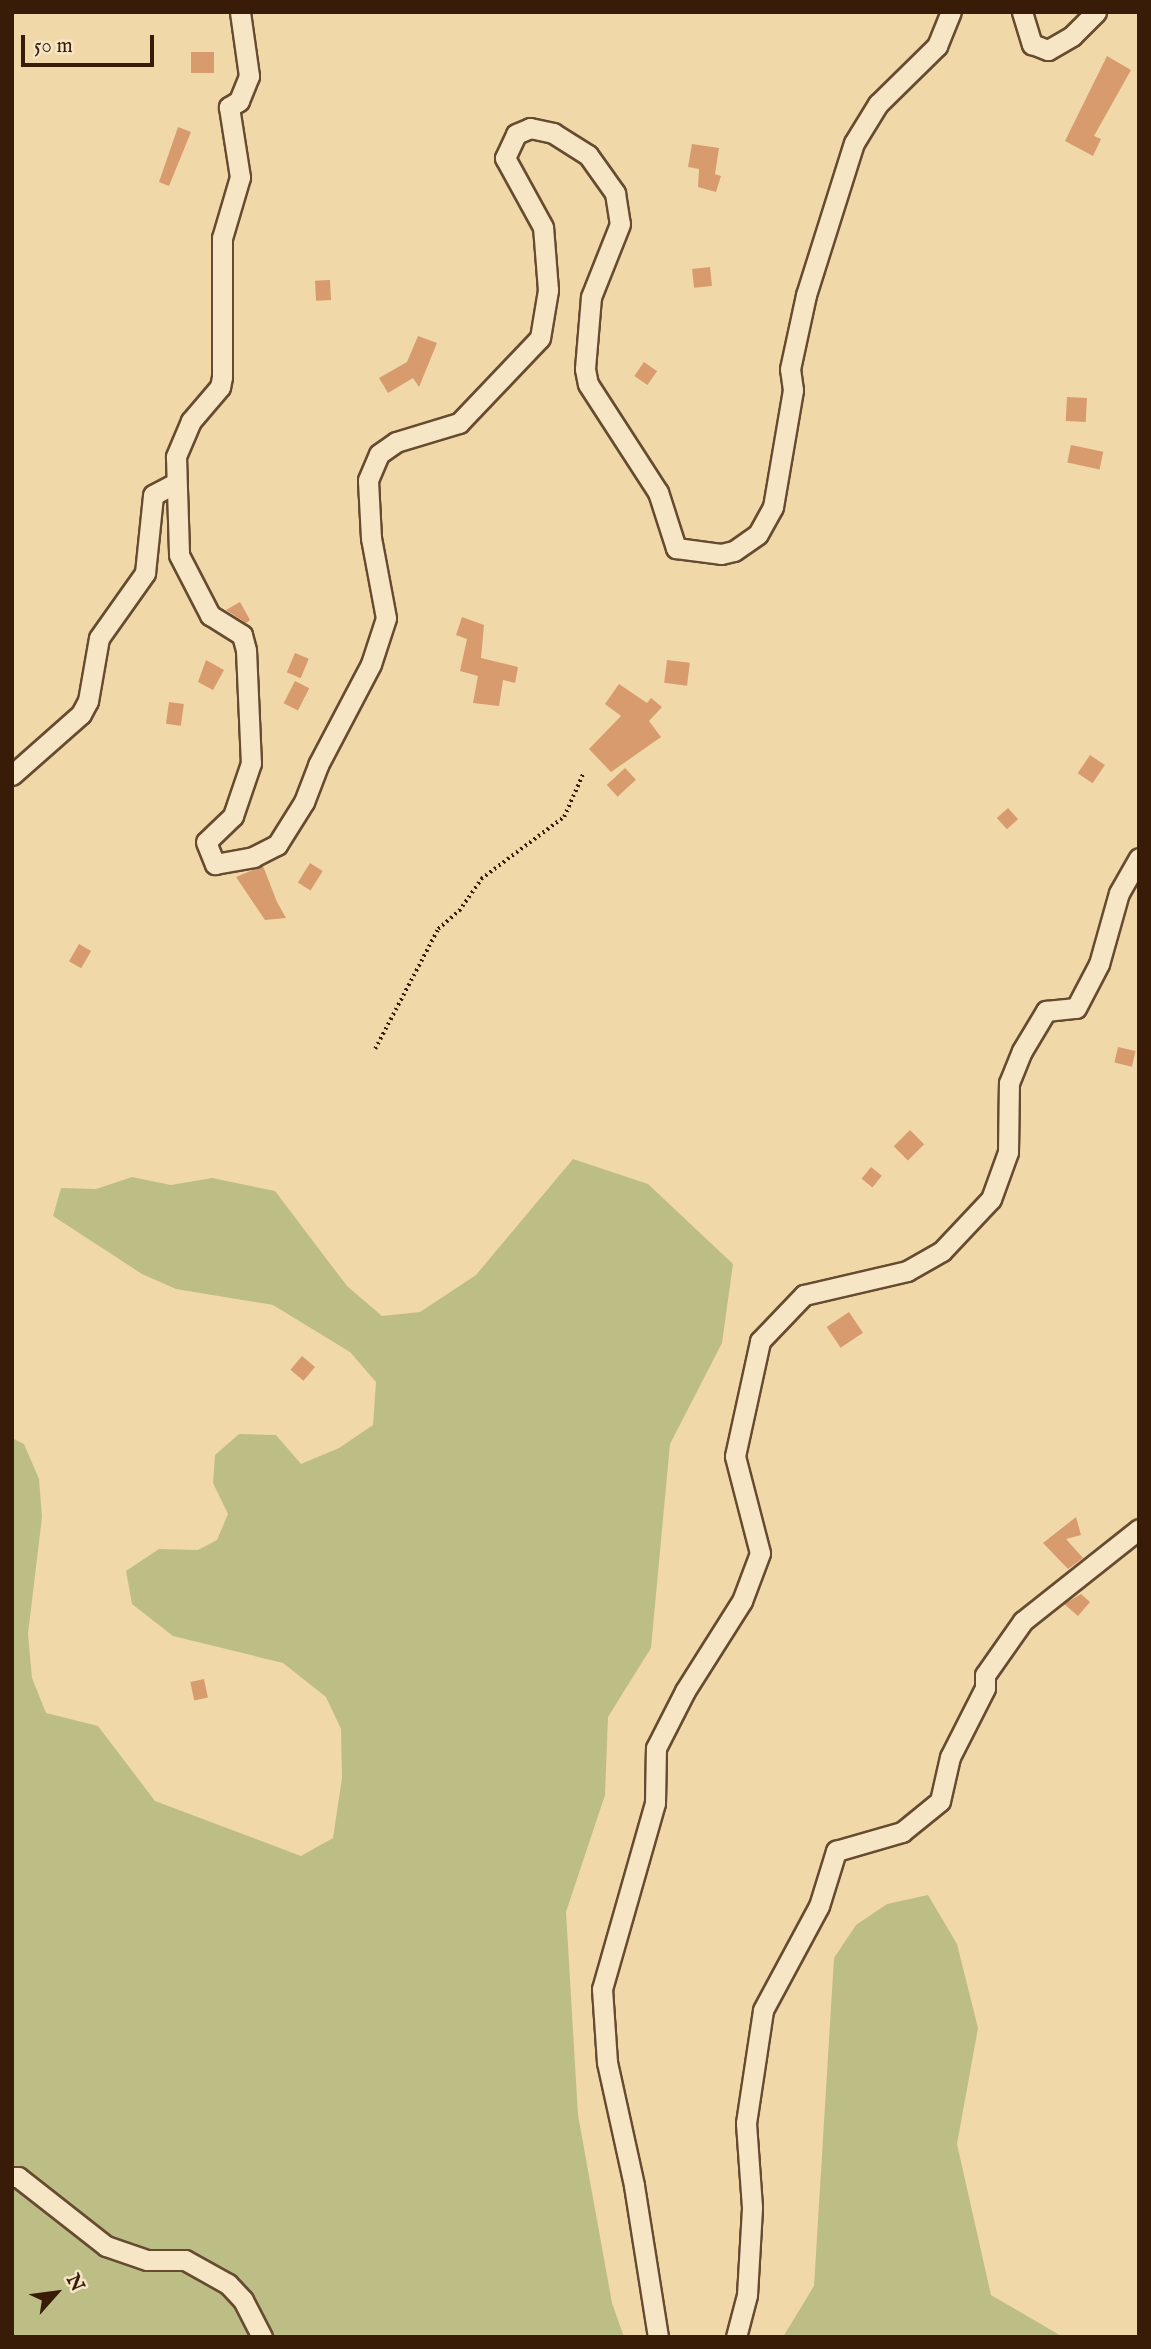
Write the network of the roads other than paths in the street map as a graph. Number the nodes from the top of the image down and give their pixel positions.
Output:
1 (240, 12) edge
2 (951, 12) edge
3 (1022, 12) edge
4 (1096, 12) edge
5 (176, 483) junction
6 (12, 775) edge
7 (1139, 858) edge
8 (1139, 1529) edge
9 (12, 2177) edge
10 (262, 2337) edge
11 (658, 2337) edge
12 (736, 2337) edge

1 - 5 street
2 - 5 street
3 - 4 street
5 - 6 street
7 - 11 street
8 - 12 street
9 - 10 street

